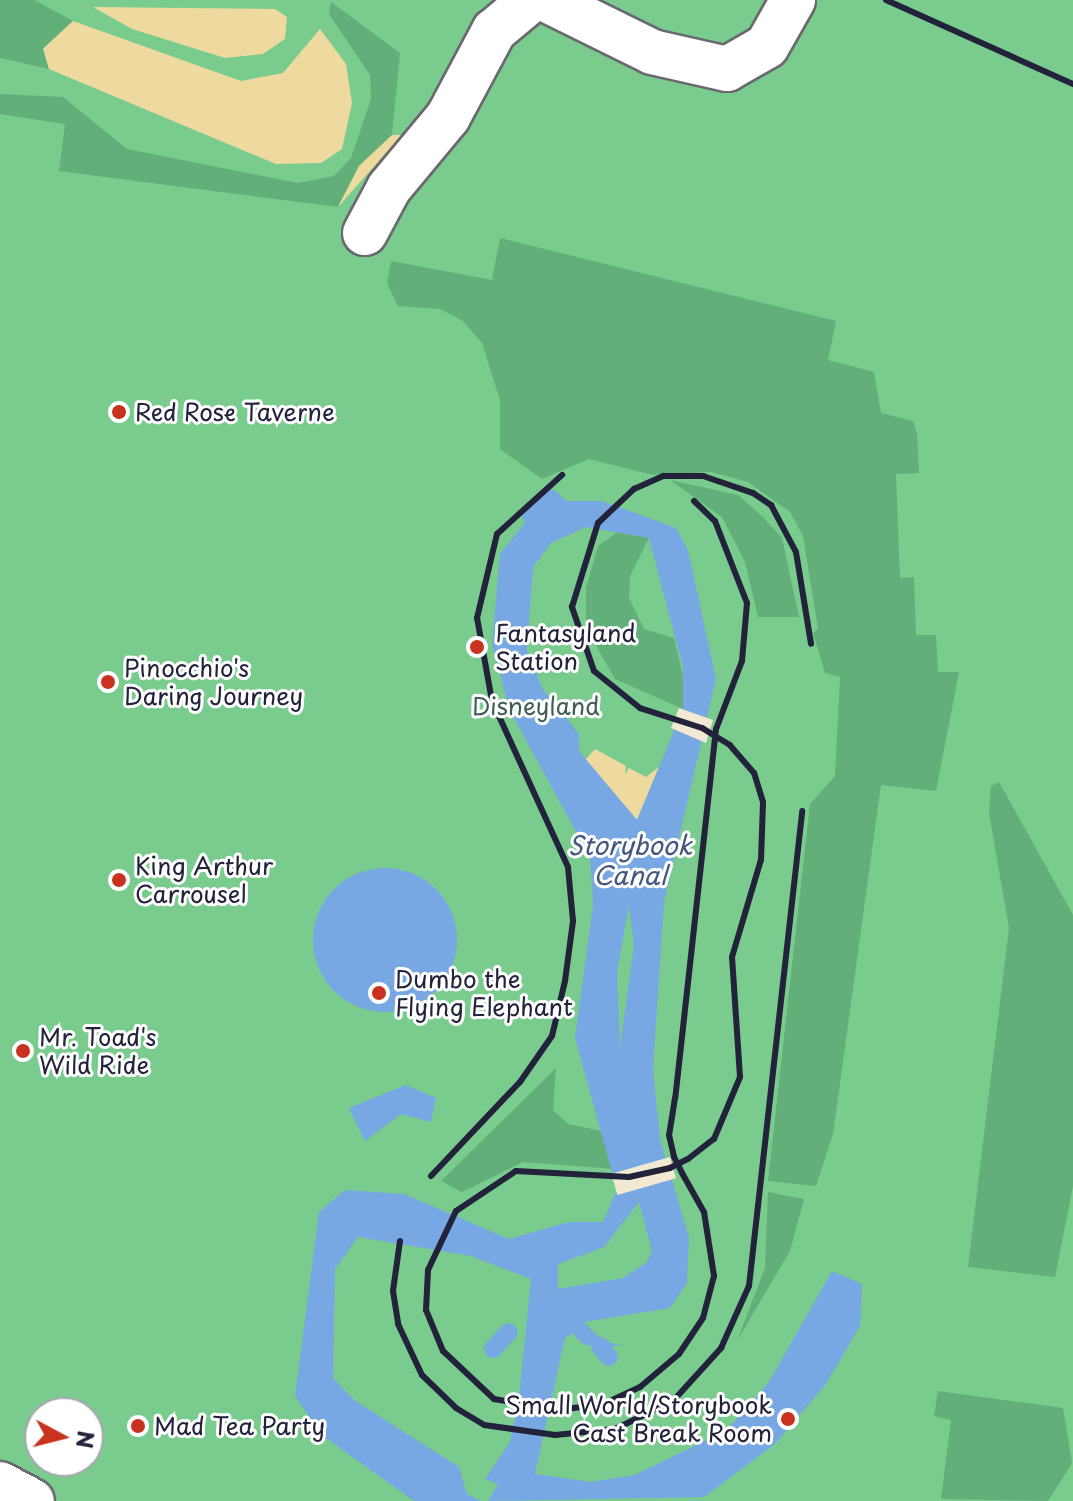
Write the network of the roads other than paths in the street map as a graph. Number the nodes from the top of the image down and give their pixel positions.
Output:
1 (531, 0) edge
2 (547, 0) edge
3 (793, 0) edge
4 (365, 233) dead end
5 (0, 1484) edge
6 (32, 1501) edge

1 - 4 street
2 - 3 street
5 - 6 street

